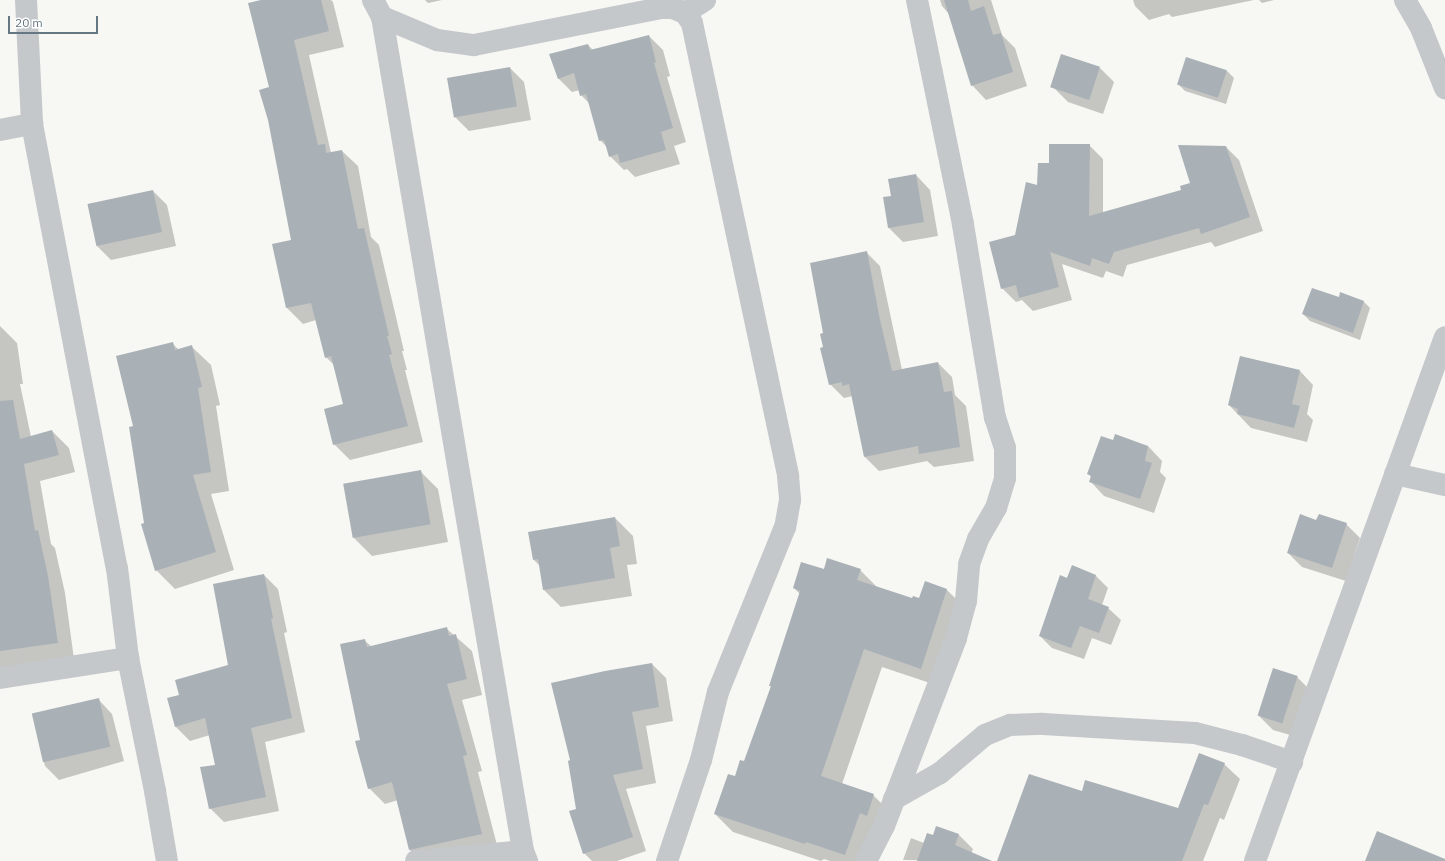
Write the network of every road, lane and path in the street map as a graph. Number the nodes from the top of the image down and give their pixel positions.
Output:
1 (26, 0) edge
2 (705, 0) edge
3 (917, 0) edge
4 (1405, 0) edge
5 (378, 8) edge
6 (685, 13) junction
7 (1445, 88) edge
8 (32, 124) junction
9 (0, 130) edge
10 (1445, 337) edge
11 (1395, 474) junction
12 (1445, 485) edge
13 (128, 658) junction
14 (0, 678) edge
15 (1292, 762) junction
16 (894, 799) junction
17 (525, 856) edge
18 (167, 861) edge
19 (416, 861) edge
20 (668, 861) edge
21 (866, 861) edge
22 (1256, 861) edge

1 - 8 street
2 - 6 street
3 - 16 street
4 - 7 street
5 - 6 street
5 - 17 street
6 - 20 street
8 - 9 street
8 - 13 street
10 - 11 street
11 - 12 street
11 - 15 street
13 - 14 street
13 - 18 street
15 - 16 street
15 - 22 street
16 - 21 street
17 - 19 street

